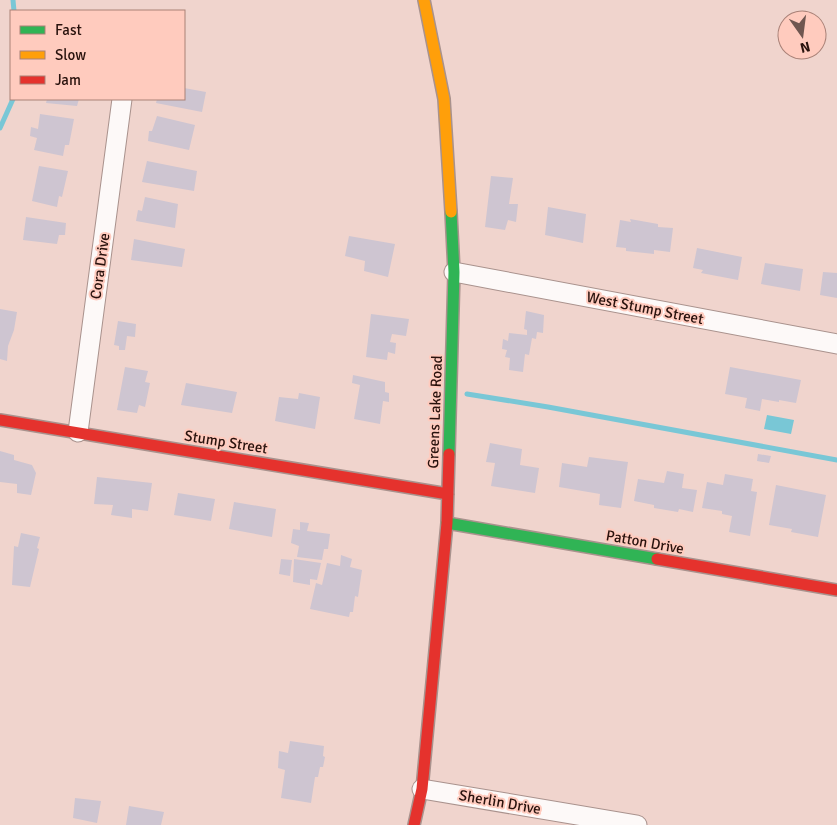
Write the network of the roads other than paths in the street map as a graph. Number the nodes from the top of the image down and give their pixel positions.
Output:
1 (424, 0) edge
2 (122, 100) edge
3 (454, 272) junction
4 (837, 344) edge
5 (0, 420) edge
6 (78, 432) junction
7 (448, 494) junction
8 (447, 523) junction
9 (837, 590) edge
10 (422, 789) junction
11 (414, 825) edge
12 (637, 825) edge

1 - 3 street, Greens Lake Road
2 - 6 street, Cora Drive
3 - 4 street, West Stump Street
3 - 7 street, Greens Lake Road
5 - 6 street, Stump Street
6 - 7 street, Stump Street
7 - 8 street, Greens Lake Road
8 - 9 street, Patton Drive
8 - 10 street, Greens Lake Road
10 - 11 street, Greens Lake Road
10 - 12 street, Sherlin Drive

